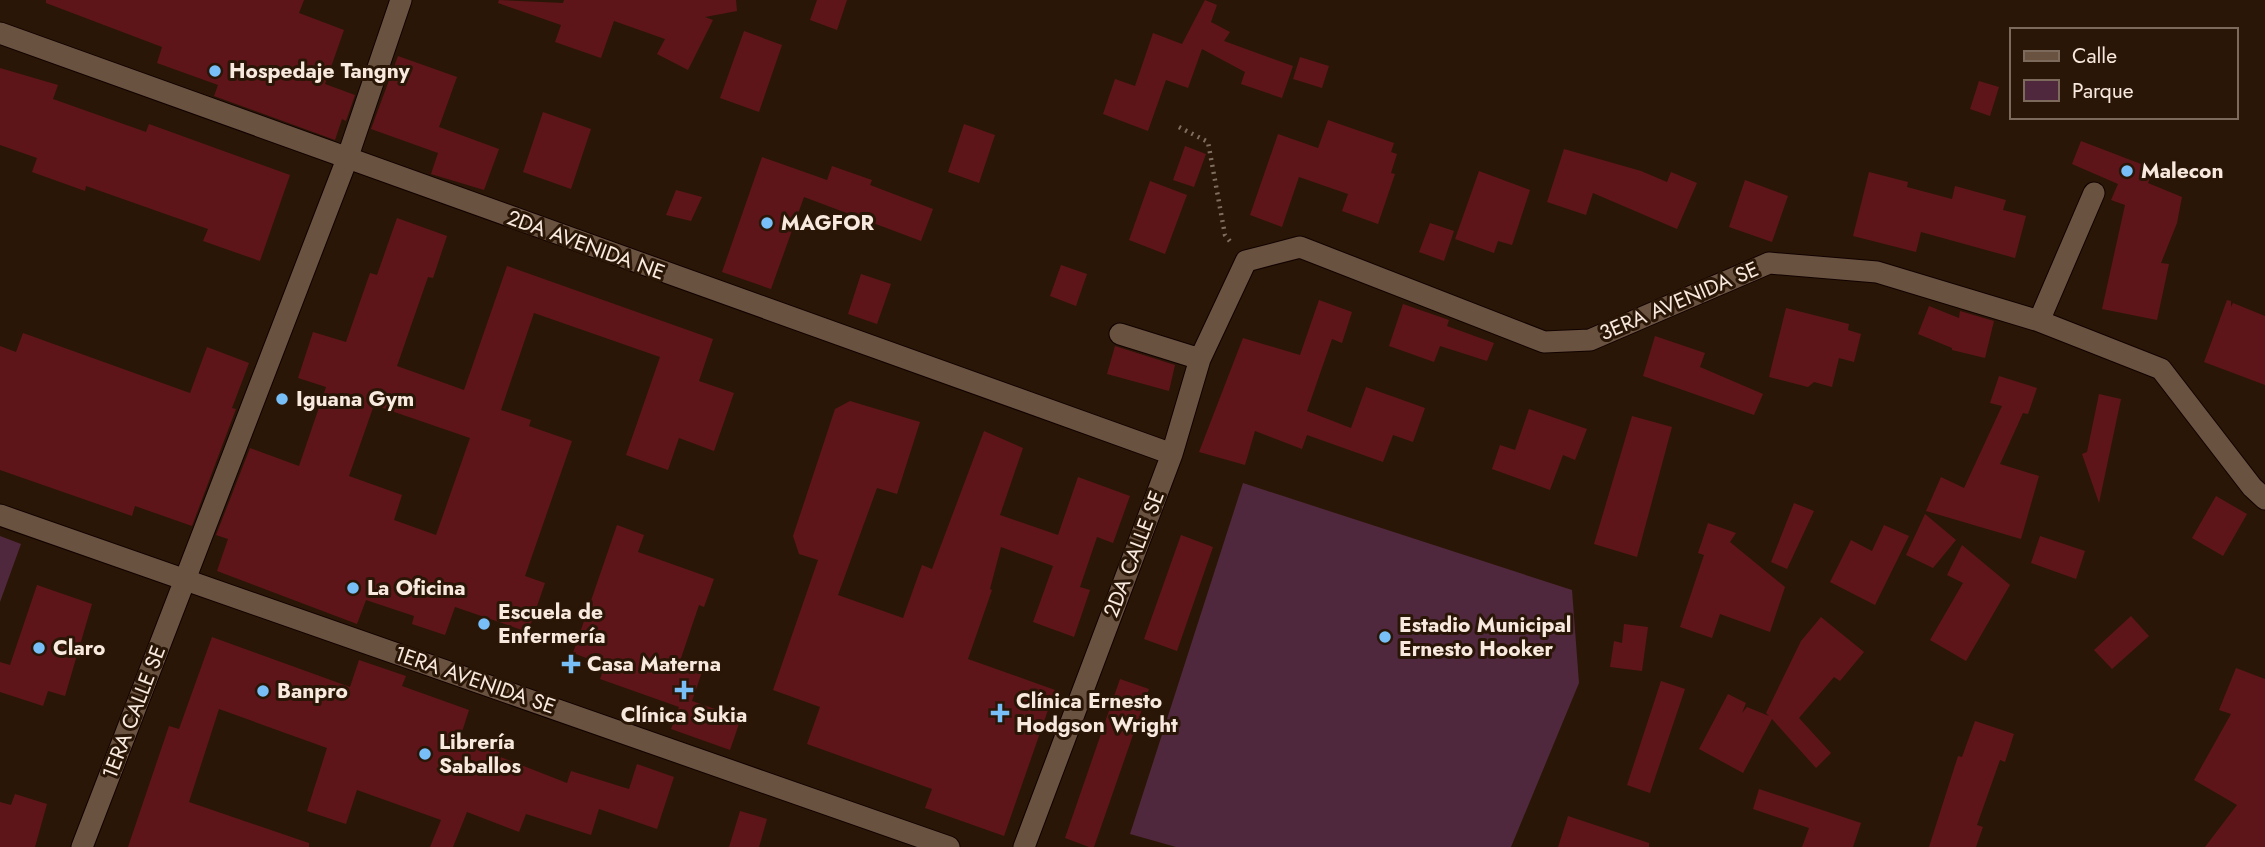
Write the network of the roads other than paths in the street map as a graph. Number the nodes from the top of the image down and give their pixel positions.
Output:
1 (401, 0) edge
2 (0, 33) edge
3 (347, 159) junction
4 (2094, 194) dead end
5 (1246, 261) joint
6 (2039, 321) junction
7 (1120, 334) dead end
8 (1200, 359) junction
9 (1172, 454) junction
10 (2265, 499) edge
11 (0, 515) edge
12 (185, 578) junction
13 (82, 847) edge
14 (949, 847) edge
15 (1024, 847) edge

1 - 3 street, 1ERA CALLE SE
2 - 3 street, 2DA AVENIDA NE
3 - 9 street, 2DA AVENIDA NE
3 - 12 street, 1ERA CALLE SE
4 - 6 street
5 - 6 street, 3ERA AVENIDA SE
5 - 8 street, 2DA CALLE SE
6 - 10 street, 3ERA AVENIDA SE
7 - 8 street
8 - 9 street, 2DA CALLE SE
9 - 15 street, 2DA CALLE SE
11 - 12 street, 1ERA AVENIDA SE
12 - 13 street, 1ERA CALLE SE
12 - 14 street, 1ERA AVENIDA SE

